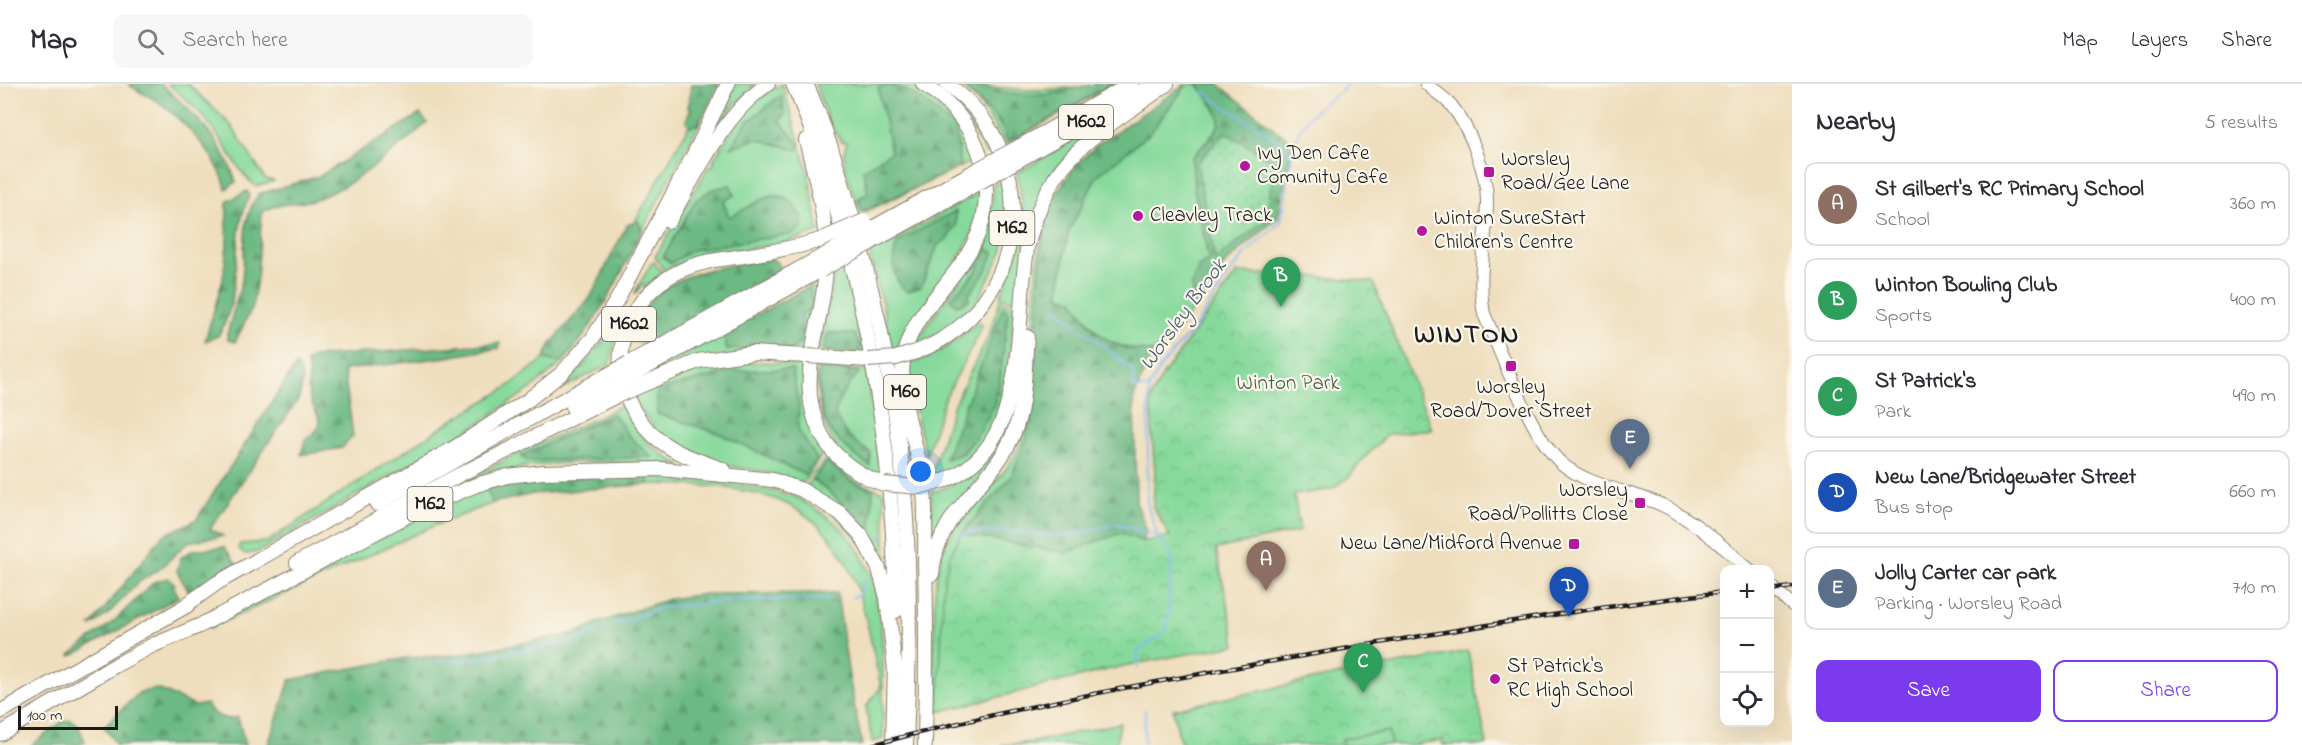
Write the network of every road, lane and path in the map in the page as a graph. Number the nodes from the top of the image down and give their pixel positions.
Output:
1 (728, 84) edge
2 (768, 84) edge
3 (792, 84) edge
4 (806, 84) edge
5 (923, 84) edge
6 (947, 84) edge
7 (1131, 84) edge
8 (1155, 84) edge
9 (1167, 84) edge
10 (1426, 84) edge
11 (1015, 155) junction
12 (975, 178) junction
13 (867, 232) junction
14 (1032, 233) junction
15 (631, 376) junction
16 (614, 385) junction
17 (457, 476) joint
18 (740, 476) junction
19 (422, 479) junction
20 (905, 500) junction
21 (1744, 565) edge
22 (1774, 588) edge
23 (1792, 604) edge
24 (182, 608) junction
25 (927, 627) junction
26 (149, 647) junction
27 (895, 670) junction
28 (0, 712) edge
29 (0, 734) edge
30 (893, 745) edge
31 (906, 745) edge
32 (923, 745) edge

1 - 24 highway, M62
2 - 19 highway
3 - 14 highway, M60, bridge
3 - 27 highway, M60
4 - 20 highway, M60
5 - 25 highway, M60
6 - 15 highway, M62, bridge
7 - 11 highway, M602
8 - 11 highway, M602
9 - 14 highway, M602
10 - 21 main road
11 - 12 highway, M602, bridge
12 - 13 highway, M602
12 - 13 highway, M602
13 - 15 highway, M602, bridge
13 - 18 highway, M602, bridge
14 - 25 highway, M60
15 - 16 highway, M602, bridge
15 - 16 highway, M62, bridge
16 - 17 highway, M602
16 - 19 highway, M602
17 - 26 highway, M62
18 - 26 highway, M62
18 - 27 highway, M60
19 - 24 highway, M62
20 - 31 highway, M60
20 - 32 highway, M60
22 - 23 main road
24 - 28 highway, M62
25 - 32 highway, M60
26 - 29 highway, M62
27 - 30 highway, M60

